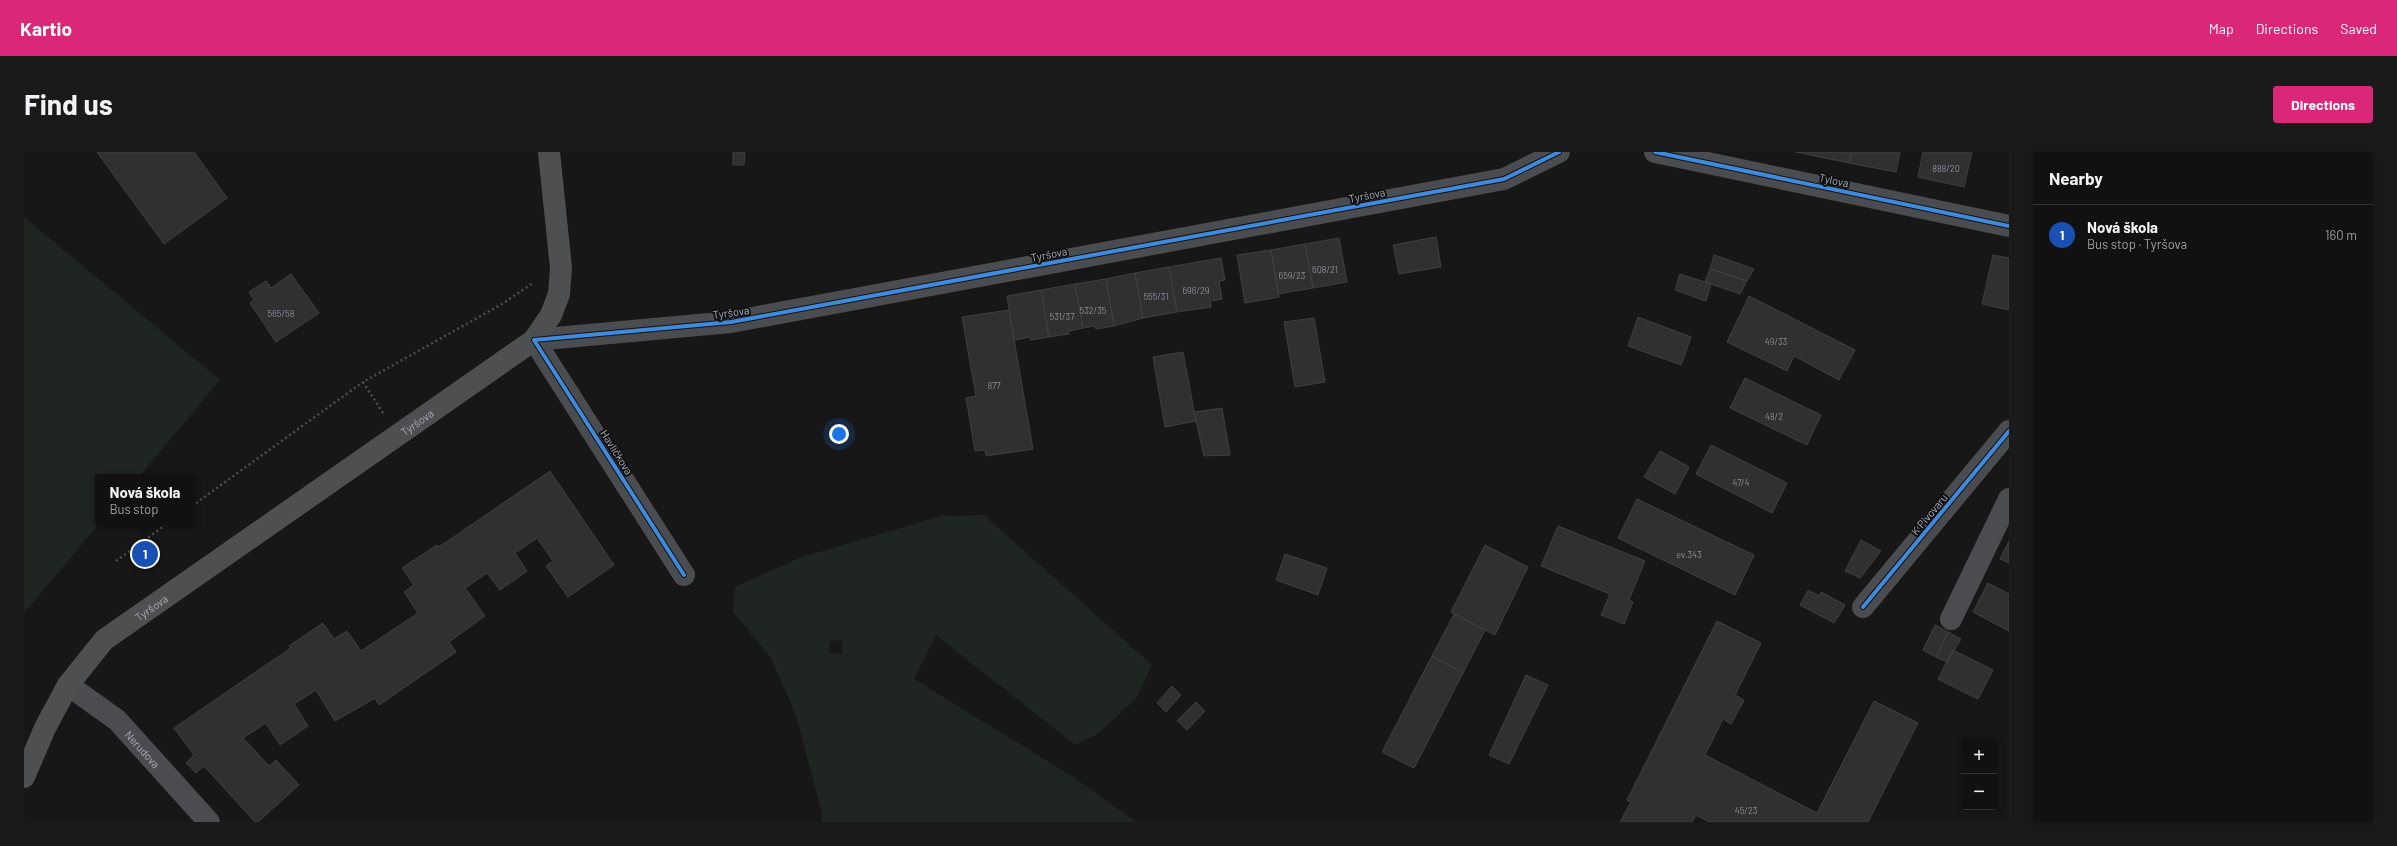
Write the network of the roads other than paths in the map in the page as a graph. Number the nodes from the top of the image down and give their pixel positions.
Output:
1 (549, 152) edge
2 (1559, 152) edge
3 (1655, 152) edge
4 (2009, 226) edge
5 (534, 340) junction
6 (2009, 431) edge
7 (2009, 499) edge
8 (684, 575) dead end
9 (1862, 608) dead end
10 (1951, 619) dead end
11 (68, 685) junction
12 (24, 777) edge
13 (209, 822) edge

1 - 5 main road
2 - 5 street, Tyršova
3 - 4 street, Tylova
5 - 8 street, Havlíčkova
5 - 11 main road, Tyršova
6 - 9 street, K Pivovaru
7 - 10 street
11 - 12 main road, Tyršova
11 - 13 street, Nerudova

